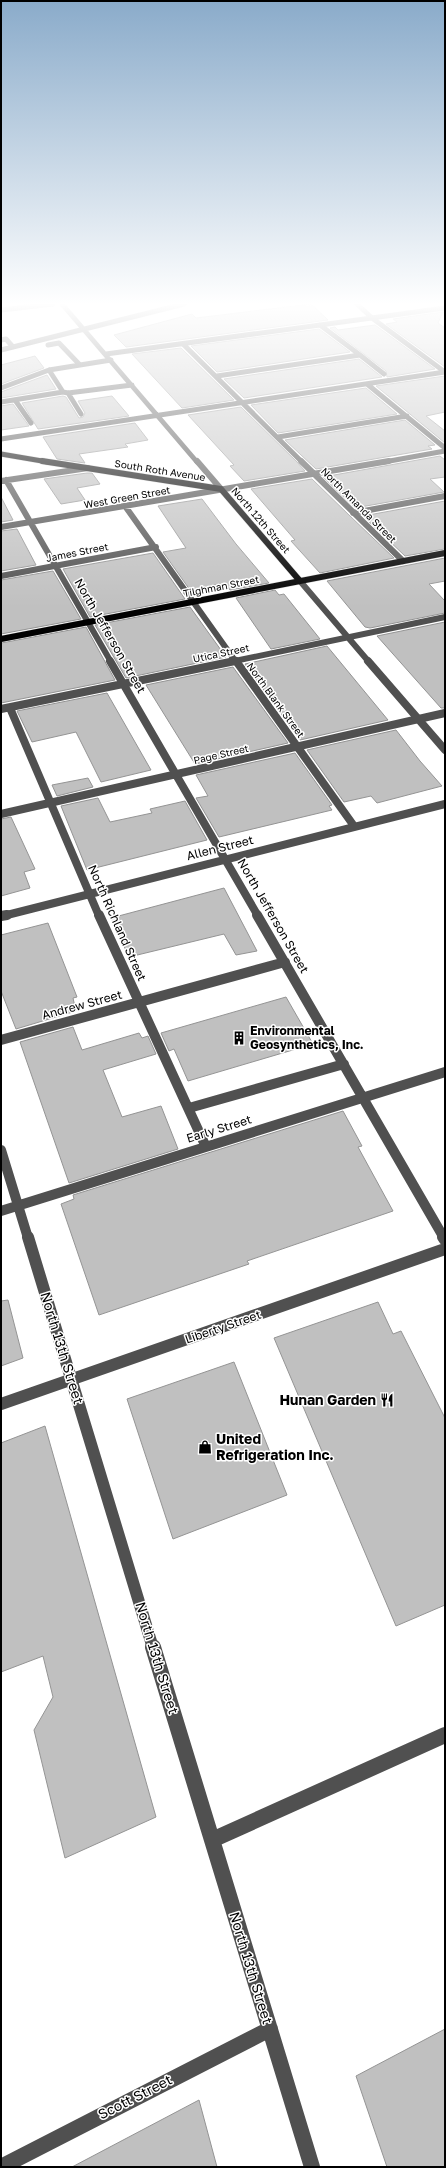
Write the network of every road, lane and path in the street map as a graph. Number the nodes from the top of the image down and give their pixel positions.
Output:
1 (19, 405) edge
2 (74, 405) edge
3 (149, 405) edge
4 (222, 405) edge
5 (246, 405) edge
6 (393, 405) edge
7 (81, 414) dead end
8 (158, 415) junction
9 (407, 416) junction
10 (31, 423) dead end
11 (278, 437) junction
12 (1, 439) edge
13 (445, 448) edge
14 (445, 451) edge
15 (1, 454) edge
16 (88, 468) junction
17 (315, 473) junction
18 (3, 481) edge
19 (221, 489) junction
20 (445, 496) edge
21 (125, 506) junction
22 (353, 513) junction
23 (30, 522) junction
24 (1, 527) edge
25 (156, 547) junction
26 (445, 553) edge
27 (403, 561) junction
28 (56, 566) junction
29 (1, 576) edge
30 (300, 581) junction
31 (193, 602) junction
32 (445, 617) edge
33 (88, 622) junction
34 (348, 637) junction
35 (1, 639) edge
36 (235, 660) junction
37 (124, 684) junction
38 (5, 709) edge
39 (445, 712) edge
40 (418, 719) junction
41 (297, 746) junction
42 (445, 750) edge
43 (177, 774) junction
44 (50, 803) junction
45 (445, 804) edge
46 (1, 814) edge
47 (354, 826) junction
48 (226, 859) junction
49 (89, 894) junction
50 (1, 916) edge
51 (285, 962) junction
52 (139, 1002) junction
53 (1, 1040) edge
54 (344, 1064) junction
55 (445, 1072) edge
56 (363, 1098) junction
57 (188, 1108) junction
58 (206, 1147) junction
59 (1, 1150) edge
60 (18, 1206) junction
61 (1, 1211) edge
62 (445, 1240) edge
63 (445, 1249) edge
64 (72, 1380) junction
65 (1, 1404) edge
66 (445, 1735) edge
67 (212, 1840) junction
68 (270, 2029) junction
69 (1, 2167) edge
70 (312, 2167) edge

1 - 10 street
2 - 7 street
3 - 8 street, North 12th Street
4 - 8 street
5 - 11 street, North Amanda Street
6 - 9 street
8 - 12 street
8 - 19 street, North 12th Street
9 - 11 street
9 - 13 street
11 - 17 street, North Amanda Street
14 - 17 street, West Green Street
15 - 16 main road, South Roth Avenue
16 - 18 street
16 - 19 main road, South Roth Avenue
17 - 19 street, West Green Street
17 - 22 street, North Amanda Street
18 - 23 street, North Jefferson Street
19 - 21 street, West Green Street
19 - 30 main road, North 12th Street
20 - 22 street
21 - 23 street, West Green Street
21 - 25 street, North Blank Street
22 - 27 street, North Amanda Street
23 - 24 street, West Green Street
23 - 28 street, North Jefferson Street
25 - 28 street, James Street
25 - 31 street, North Blank Street
26 - 27 main road, Tilghman Street
27 - 30 main road, Tilghman Street
28 - 29 street, James Street
28 - 33 street, North Jefferson Street
30 - 31 main road, Tilghman Street
30 - 34 street, North 12th Street
31 - 33 main road, Tilghman Street
31 - 36 street, North Blank Street
32 - 34 street, Utica Street
33 - 35 main road, Tilghman Street
33 - 37 street, North Jefferson Street
34 - 36 street, Utica Street
34 - 40 street, North 12th Street
36 - 37 street, Utica Street
36 - 41 street, North Blank Street
37 - 38 street, Utica Street
37 - 43 street, North Jefferson Street
38 - 44 street, North Richland Street
39 - 40 street, Page Street
40 - 41 street, Page Street
40 - 42 street, North 12th Street
41 - 43 street, Page Street
41 - 47 street, North Blank Street
43 - 44 street, Page Street
43 - 48 street, North Jefferson Street
44 - 46 street, Page Street
44 - 49 street, North Richland Street
45 - 47 street, Allen Street
47 - 48 street, Allen Street
48 - 49 street, Allen Street
48 - 51 street, North Jefferson Street
49 - 50 street, Allen Street
49 - 52 street, North Richland Street
51 - 52 street, Andrew Street
51 - 54 street, North Jefferson Street
52 - 53 street, Andrew Street
52 - 57 street, North Richland Street
54 - 56 street, North Jefferson Street
54 - 57 street
55 - 56 street, Early Street
56 - 58 street, Early Street
56 - 62 street, North Jefferson Street
57 - 58 street, North Richland Street
58 - 60 street, Early Street
59 - 60 street, North 13th Street
60 - 61 street, Early Street
60 - 64 street, North 13th Street
63 - 64 street, Liberty Street
64 - 65 street, Liberty Street
64 - 67 street, North 13th Street
66 - 67 street
67 - 68 street, North 13th Street
68 - 69 street, Scott Street
68 - 70 street, North 13th Street

